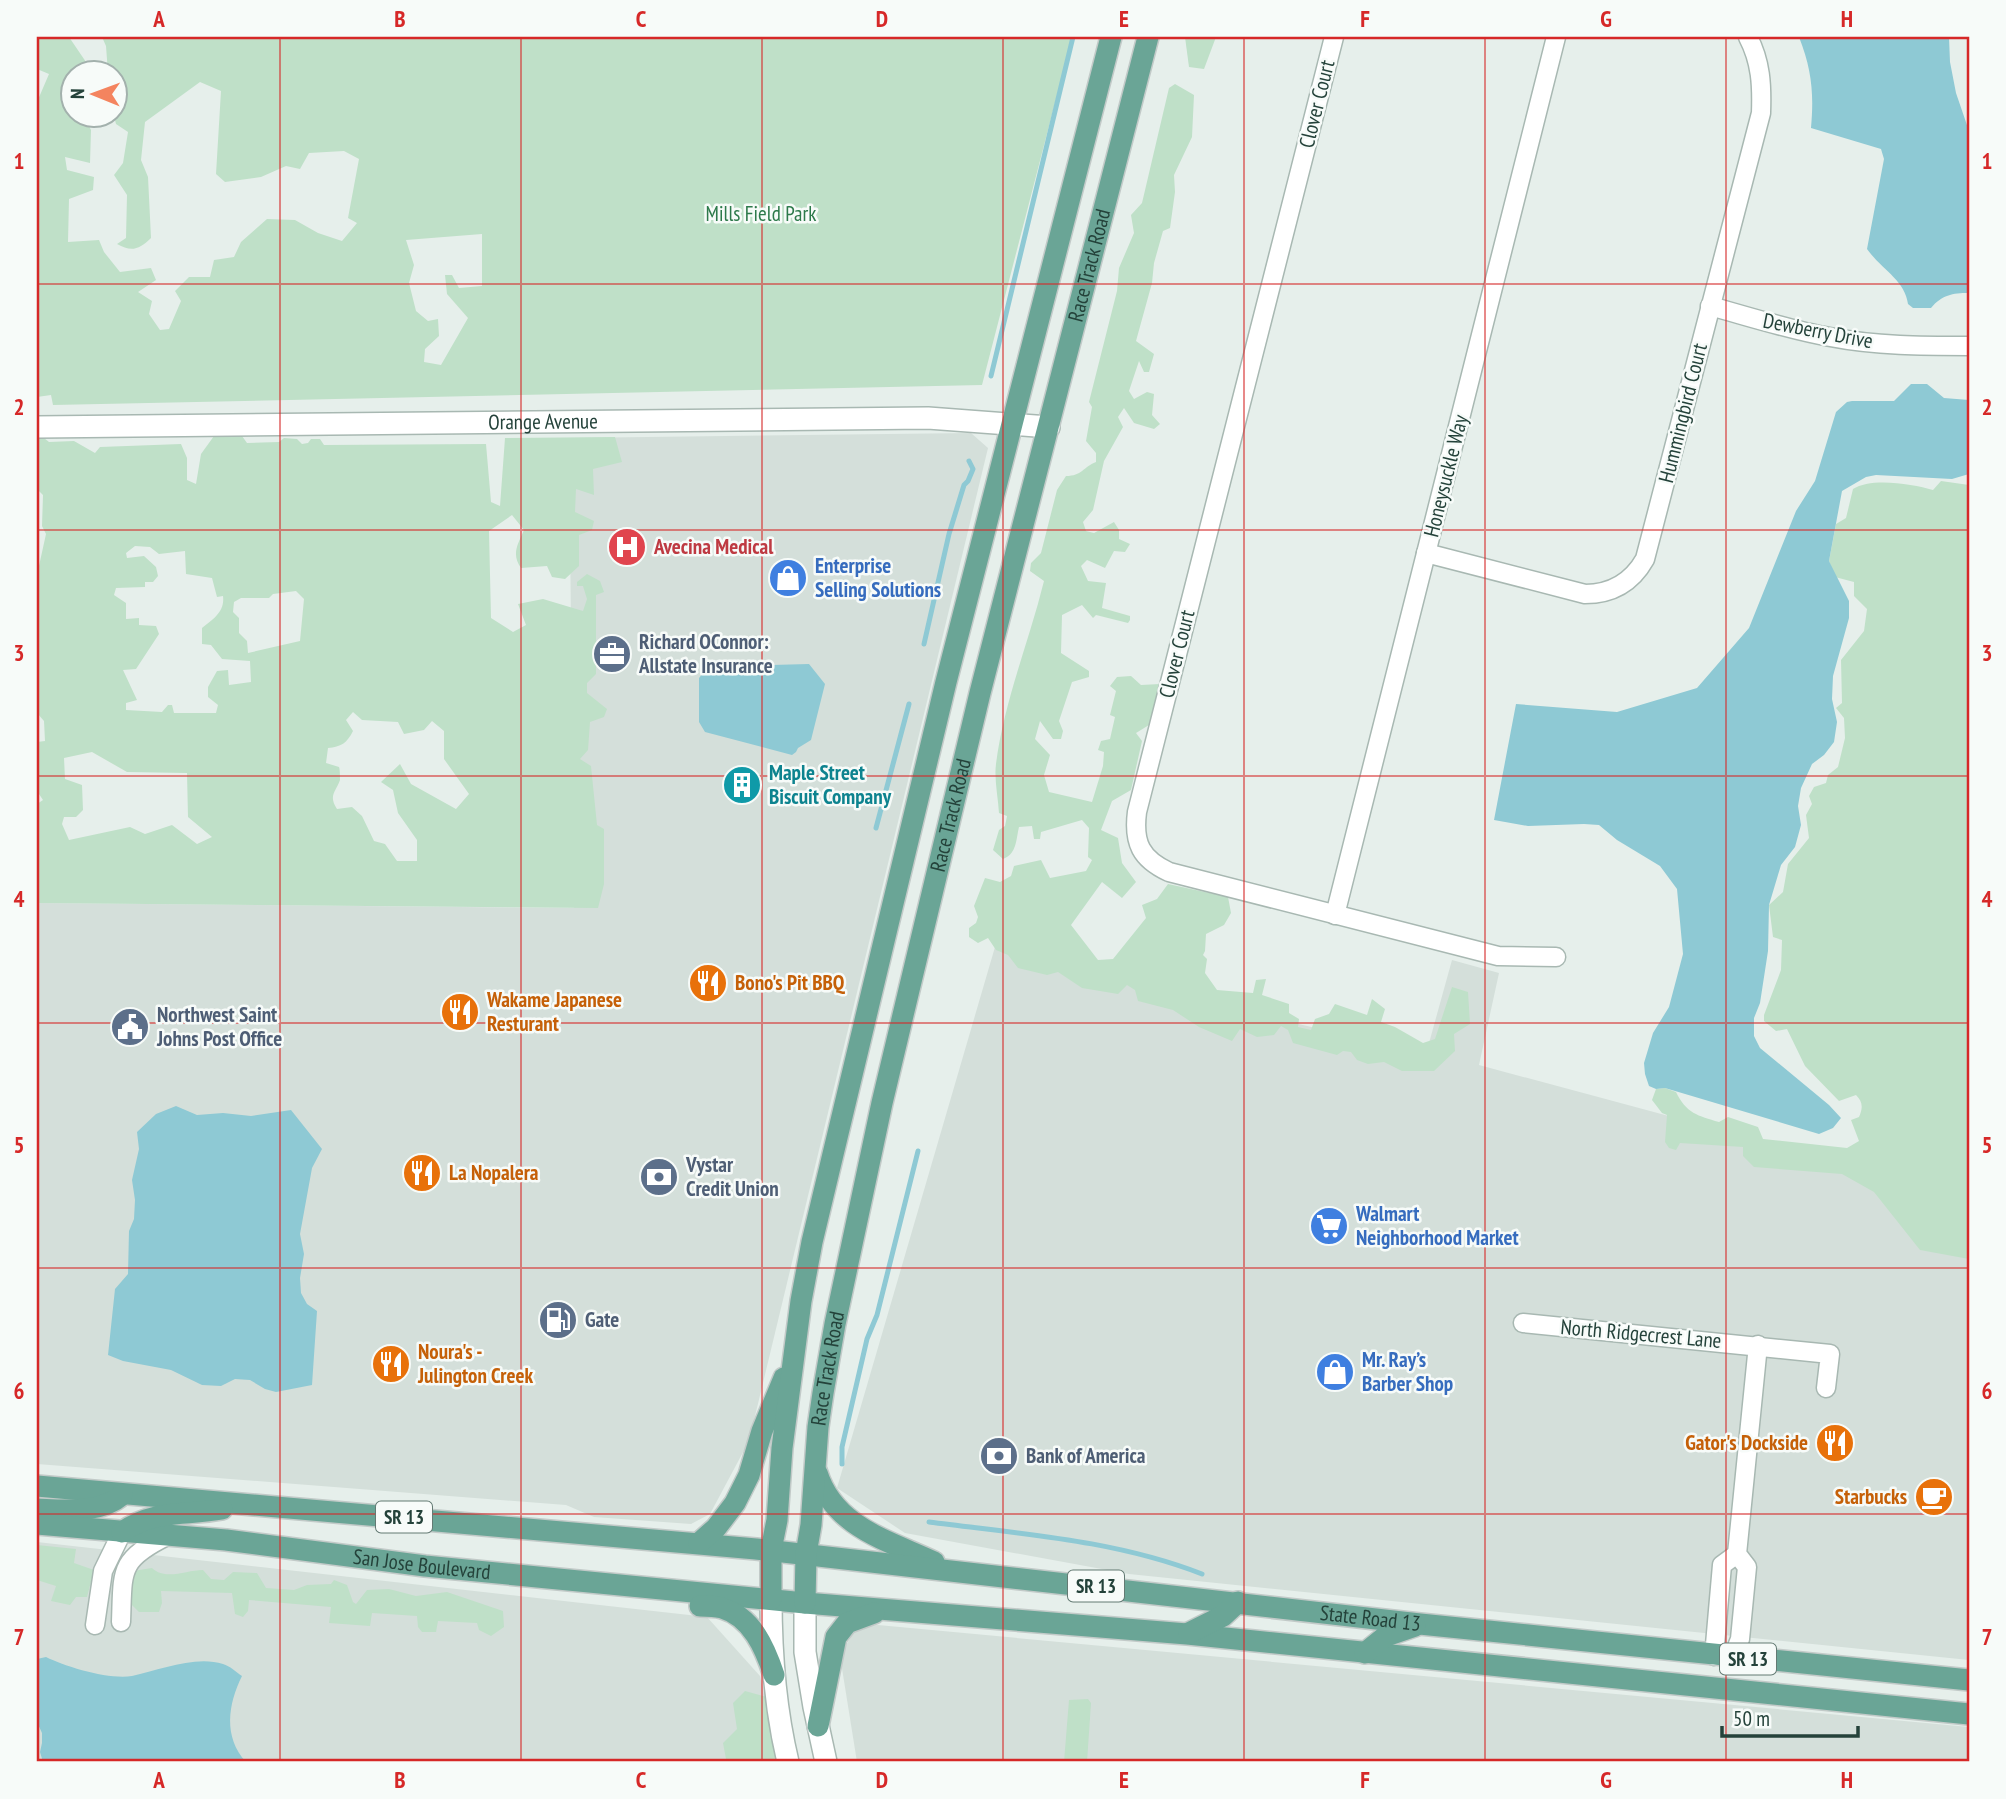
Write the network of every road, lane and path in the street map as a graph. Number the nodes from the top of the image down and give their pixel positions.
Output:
1 (1111, 37) edge
2 (1148, 37) edge
3 (1334, 37) edge
4 (1556, 37) edge
5 (1748, 37) edge
6 (1710, 306) junction
7 (1969, 346) edge
8 (1013, 423) junction
9 (37, 427) edge
10 (1049, 427) junction
11 (1426, 553) junction
12 (1335, 915) junction
13 (1556, 957) dead end
14 (875, 977) junction
15 (910, 986) junction
16 (847, 1094) junction
17 (882, 1103) junction
18 (1523, 1323) dead end
19 (1758, 1345) junction
20 (794, 1354) junction
21 (1826, 1388) dead end
22 (815, 1465) junction
23 (37, 1486) edge
24 (124, 1494) junction
25 (251, 1503) junction
26 (37, 1509) edge
27 (37, 1524) edge
28 (122, 1532) junction
29 (167, 1536) junction
30 (699, 1543) junction
31 (772, 1550) junction
32 (806, 1554) junction
33 (1737, 1554) junction
34 (425, 1566) junction
35 (952, 1570) junction
36 (771, 1599) junction
37 (1238, 1602) junction
38 (805, 1603) junction
39 (884, 1610) junction
40 (121, 1622) dead end
41 (1420, 1624) junction
42 (95, 1625) dead end
43 (1187, 1634) junction
44 (1365, 1653) junction
45 (1723, 1656) junction
46 (774, 1675) junction
47 (1969, 1680) edge
48 (1709, 1688) junction
49 (1969, 1714) edge
50 (818, 1726) junction
51 (788, 1762) edge
52 (826, 1762) edge

1 - 8 main road, Race Track Road
2 - 10 main road, Race Track Road
3 - 12 street, Clover Court
4 - 11 street, Honeysuckle Way
5 - 6 street, Hummingbird Court
6 - 7 street, Dewberry Drive
6 - 11 street, Hummingbird Court
8 - 9 street, Orange Avenue
8 - 10 street, Orange Avenue
8 - 14 main road, Race Track Road
10 - 15 main road, Race Track Road
11 - 12 street, Honeysuckle Way
12 - 13 street, Clover Court
14 - 15 main road
14 - 16 main road, Race Track Road
15 - 17 main road, Race Track Road
16 - 17 main road
16 - 20 main road, Race Track Road
17 - 22 main road, Race Track Road
18 - 19 street, North Ridgecrest Lane
19 - 21 street, North Ridgecrest Lane
19 - 33 street
20 - 30 main road
20 - 31 main road, Race Track Road
22 - 32 main road, Race Track Road
22 - 35 main road
23 - 24 main road, San Jose Boulevard / SR 13
24 - 25 main road, San Jose Boulevard / SR 13
24 - 26 main road
25 - 28 main road
25 - 30 main road, San Jose Boulevard / SR 13
27 - 28 main road, San Jose Boulevard / SR 13
28 - 29 main road, San Jose Boulevard / SR 13
28 - 42 street
29 - 34 main road, San Jose Boulevard / SR 13
29 - 40 street
30 - 31 main road, San Jose Boulevard / SR 13
31 - 32 main road, State Road 13 / SR 13
31 - 36 main road, Race Track Road
32 - 35 main road, State Road 13 / SR 13
32 - 38 main road, Race Track Road
33 - 45 street
33 - 45 street
34 - 36 main road, San Jose Boulevard / SR 13
34 - 46 main road
35 - 37 main road, State Road 13 / SR 13
36 - 38 main road, San Jose Boulevard / SR 13
36 - 46 street
37 - 41 main road, State Road 13 / SR 13
37 - 43 main road
38 - 39 main road, State Road 13 / SR 13
38 - 50 street
39 - 43 main road, State Road 13 / SR 13
39 - 50 main road
41 - 44 main road
41 - 45 main road, State Road 13 / SR 13
43 - 44 main road, State Road 13 / SR 13
44 - 48 main road, State Road 13 / SR 13
45 - 47 main road, State Road 13 / SR 13
45 - 48 main road
46 - 51 street
48 - 49 main road, State Road 13 / SR 13
50 - 52 street

